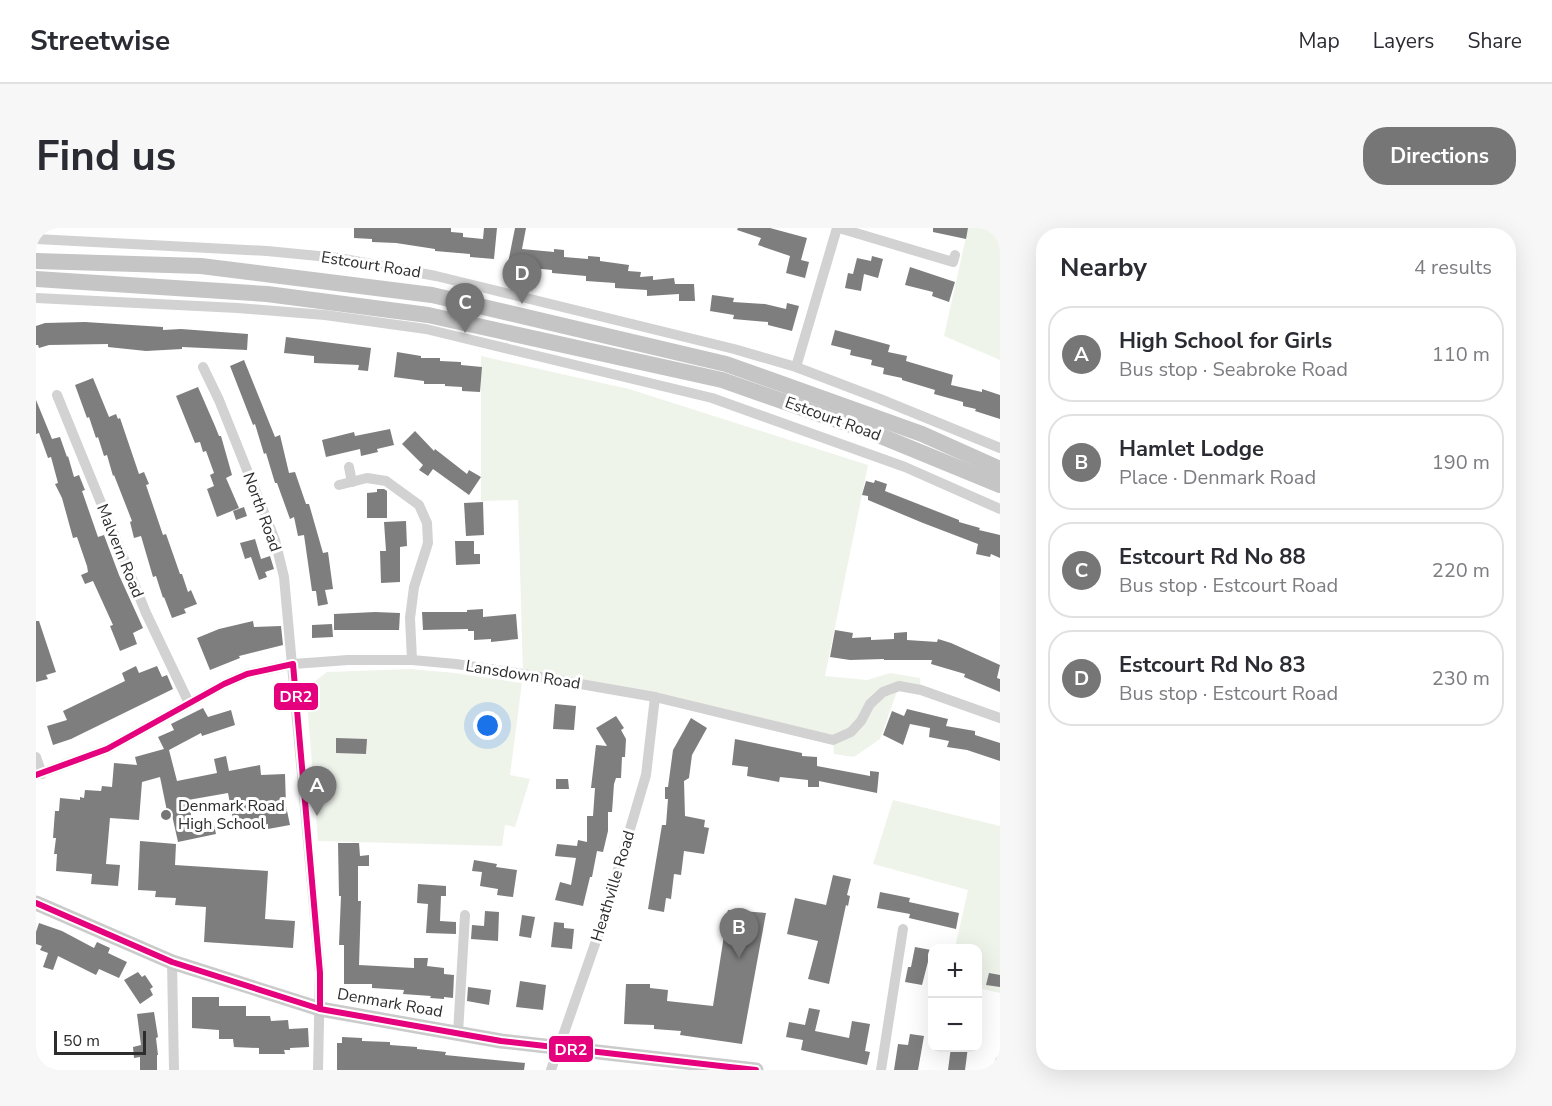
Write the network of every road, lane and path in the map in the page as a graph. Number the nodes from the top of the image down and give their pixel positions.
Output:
1 (838, 228) edge
2 (36, 239) edge
3 (36, 261) edge
4 (954, 261) dead end
5 (36, 279) edge
6 (36, 298) edge
7 (327, 308) junction
8 (730, 357) junction
9 (796, 367) junction
10 (203, 368) dead end
11 (57, 395) dead end
12 (880, 399) junction
13 (875, 417) junction
14 (1000, 448) edge
15 (915, 449) junction
16 (349, 467) dead end
17 (905, 467) junction
18 (1000, 470) edge
19 (352, 482) junction
20 (339, 485) dead end
21 (1000, 485) edge
22 (1000, 509) edge
23 (412, 660) junction
24 (293, 664) junction
25 (655, 697) junction
26 (189, 703) junction
27 (1000, 718) edge
28 (36, 758) edge
29 (39, 774) edge
30 (36, 903) edge
31 (465, 915) dead end
32 (903, 929) dead end
33 (172, 962) junction
34 (320, 1009) junction
35 (458, 1033) junction
36 (558, 1047) junction
37 (1000, 1061) edge
38 (174, 1070) edge
39 (318, 1070) edge
40 (551, 1070) edge
41 (756, 1070) edge
42 (881, 1070) edge
43 (998, 1070) edge

1 - 4 street
1 - 9 street
2 - 8 street, Estcourt Road
3 - 8 main road, Estcourt Road
5 - 7 main road, Estcourt Road
6 - 7 street, Estcourt Road
7 - 15 main road, Estcourt Road
7 - 17 street, Estcourt Road
8 - 9 street, Estcourt Road
8 - 13 main road, Estcourt Road
9 - 12 street, Estcourt Road
10 - 24 street, North Road
11 - 26 street, Malvern Road
12 - 13 street, Estcourt Road
12 - 14 street, Estcourt Road
13 - 18 main road, Estcourt Road
15 - 17 street
15 - 21 main road, Estcourt Road
16 - 19 street
17 - 22 street, Estcourt Road
19 - 20 street
19 - 23 street
23 - 24 street, Lansdown Road
23 - 25 street, Lansdown Road
24 - 26 street, Lansdown Road
24 - 34 street, North Road
25 - 27 street, Lansdown Road
25 - 36 street, Heathville Road
26 - 29 street, Lansdown Road
28 - 29 street
30 - 33 street, Denmark Road
31 - 35 street
32 - 42 street
33 - 34 street, Denmark Road
33 - 38 street
34 - 35 street, Denmark Road
34 - 39 street, North Road
35 - 36 street, Denmark Road
36 - 40 street, Heathville Road
36 - 41 street, Denmark Road
37 - 43 street

